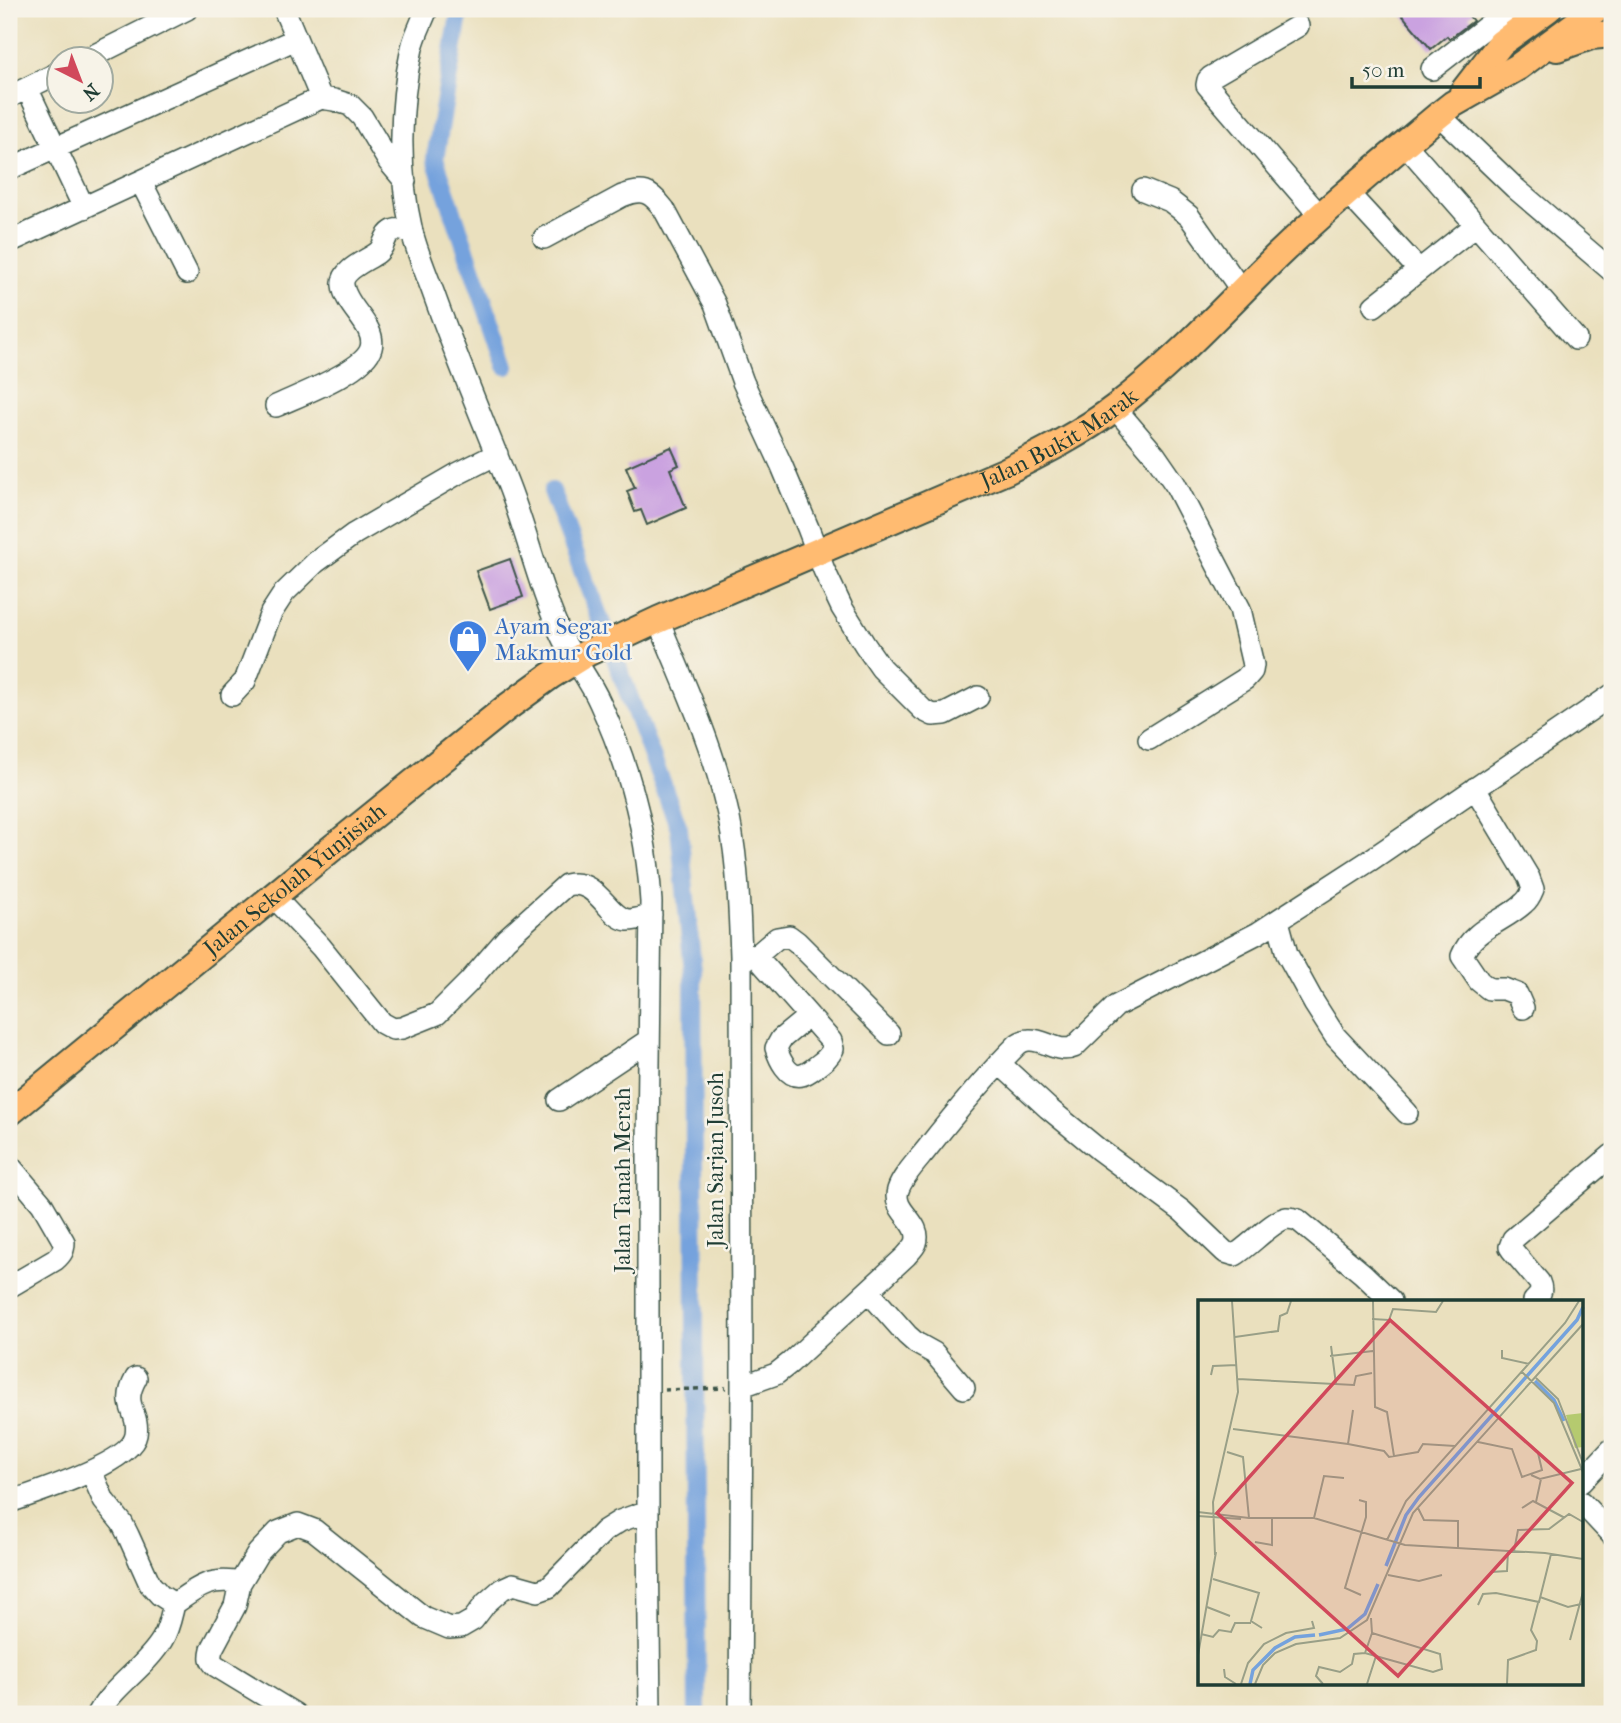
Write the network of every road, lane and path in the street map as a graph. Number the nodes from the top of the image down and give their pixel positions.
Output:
1 (187, 9) edge
2 (284, 9) edge
3 (427, 9) edge
4 (1508, 9) edge
5 (1547, 9) edge
6 (1596, 9) edge
7 (1298, 26) dead end
8 (1612, 34) edge
9 (296, 39) junction
10 (113, 46) edge
11 (1518, 66) junction
12 (1432, 69) dead end
13 (46, 79) edge
14 (18, 92) edge
15 (321, 99) junction
16 (1446, 109) junction
17 (1405, 144) junction
18 (55, 148) junction
19 (9, 169) edge
20 (405, 181) junction
21 (141, 182) junction
22 (1143, 190) dead end
23 (1348, 192) junction
24 (84, 208) junction
25 (1320, 216) junction
26 (1476, 225) junction
27 (412, 233) junction
28 (544, 238) dead end
29 (9, 242) edge
30 (1419, 271) junction
31 (1612, 271) edge
32 (187, 273) dead end
33 (1242, 291) junction
34 (1374, 306) dead end
35 (1576, 339) dead end
36 (276, 407) dead end
37 (1115, 408) junction
38 (497, 454) junction
39 (817, 552) junction
40 (651, 623) junction
41 (581, 656) junction
42 (232, 695) dead end
43 (1612, 695) edge
44 (978, 697) dead end
45 (1149, 738) dead end
46 (1475, 788) junction
47 (273, 896) junction
48 (651, 915) junction
49 (1278, 921) junction
50 (748, 956) junction
51 (1522, 1009) dead end
52 (809, 1016) dead end
53 (889, 1034) dead end
54 (649, 1040) junction
55 (999, 1063) junction
56 (559, 1100) dead end
57 (11, 1108) edge
58 (1407, 1113) dead end
59 (9, 1165) edge
60 (1609, 1165) edge
61 (9, 1287) edge
62 (868, 1292) junction
63 (1390, 1300) edge
64 (1535, 1300) edge
65 (136, 1378) dead end
66 (733, 1387) junction
67 (964, 1388) dead end
68 (670, 1390) dead end
69 (1612, 1450) edge
70 (91, 1471) junction
71 (1582, 1481) edge
72 (9, 1502) edge
73 (1582, 1503) edge
74 (648, 1511) junction
75 (1612, 1535) edge
76 (240, 1583) junction
77 (174, 1604) junction
78 (98, 1714) edge
79 (295, 1714) edge
80 (650, 1714) edge
81 (740, 1714) edge

1 - 10 street
2 - 9 street
3 - 20 street, Jalan Tanah Merah
4 - 12 street
5 - 16 main road, Jalan Bukit Marak
6 - 11 main road, Jalan Bukit Marak
7 - 25 street
8 - 11 main road
9 - 15 street
9 - 18 street
11 - 16 main road, Jalan Bukit Marak
13 - 14 street
14 - 18 street
15 - 20 street
15 - 21 street
16 - 17 main road, Jalan Bukit Marak
16 - 31 street
17 - 23 main road, Jalan Bukit Marak
17 - 26 street
18 - 19 street
18 - 24 street
20 - 27 street, Jalan Tanah Merah
21 - 24 street
21 - 32 street
22 - 33 street
23 - 25 main road, Jalan Bukit Marak
23 - 30 street
24 - 29 street
25 - 33 main road, Jalan Bukit Marak
26 - 30 street
26 - 35 street
27 - 36 street
27 - 38 street, Jalan Tanah Merah
28 - 39 street
30 - 34 street
33 - 37 main road, Jalan Bukit Marak
37 - 39 main road, Jalan Bukit Marak
37 - 45 street
38 - 41 street, Jalan Tanah Merah
38 - 42 street
39 - 40 main road, Jalan Bukit Marak
39 - 44 street
40 - 41 main road, Jalan Bukit Marak
40 - 50 street, Jalan Sarjan Jusoh
41 - 47 main road, Jalan Sekolah Yunjisiah
41 - 48 street, Jalan Tanah Merah
43 - 46 street
46 - 49 street
46 - 51 street
47 - 48 street
47 - 57 main road, Jalan Sekolah Yunjisiah
48 - 54 street, Jalan Tanah Merah
49 - 55 street
49 - 58 street
50 - 52 street
50 - 53 street
50 - 66 street, Jalan Sarjan Jusoh
54 - 56 street
54 - 74 street, Jalan Tanah Merah
55 - 62 street
55 - 63 street
59 - 61 street
60 - 64 street
62 - 66 street
62 - 67 street
65 - 70 street
66 - 68 path
66 - 81 street, Jalan Sarjan Jusoh
69 - 71 street
70 - 72 street
70 - 77 street
73 - 75 street
74 - 76 street
74 - 80 street, Jalan Tanah Merah
76 - 77 street
76 - 79 street
77 - 78 street

